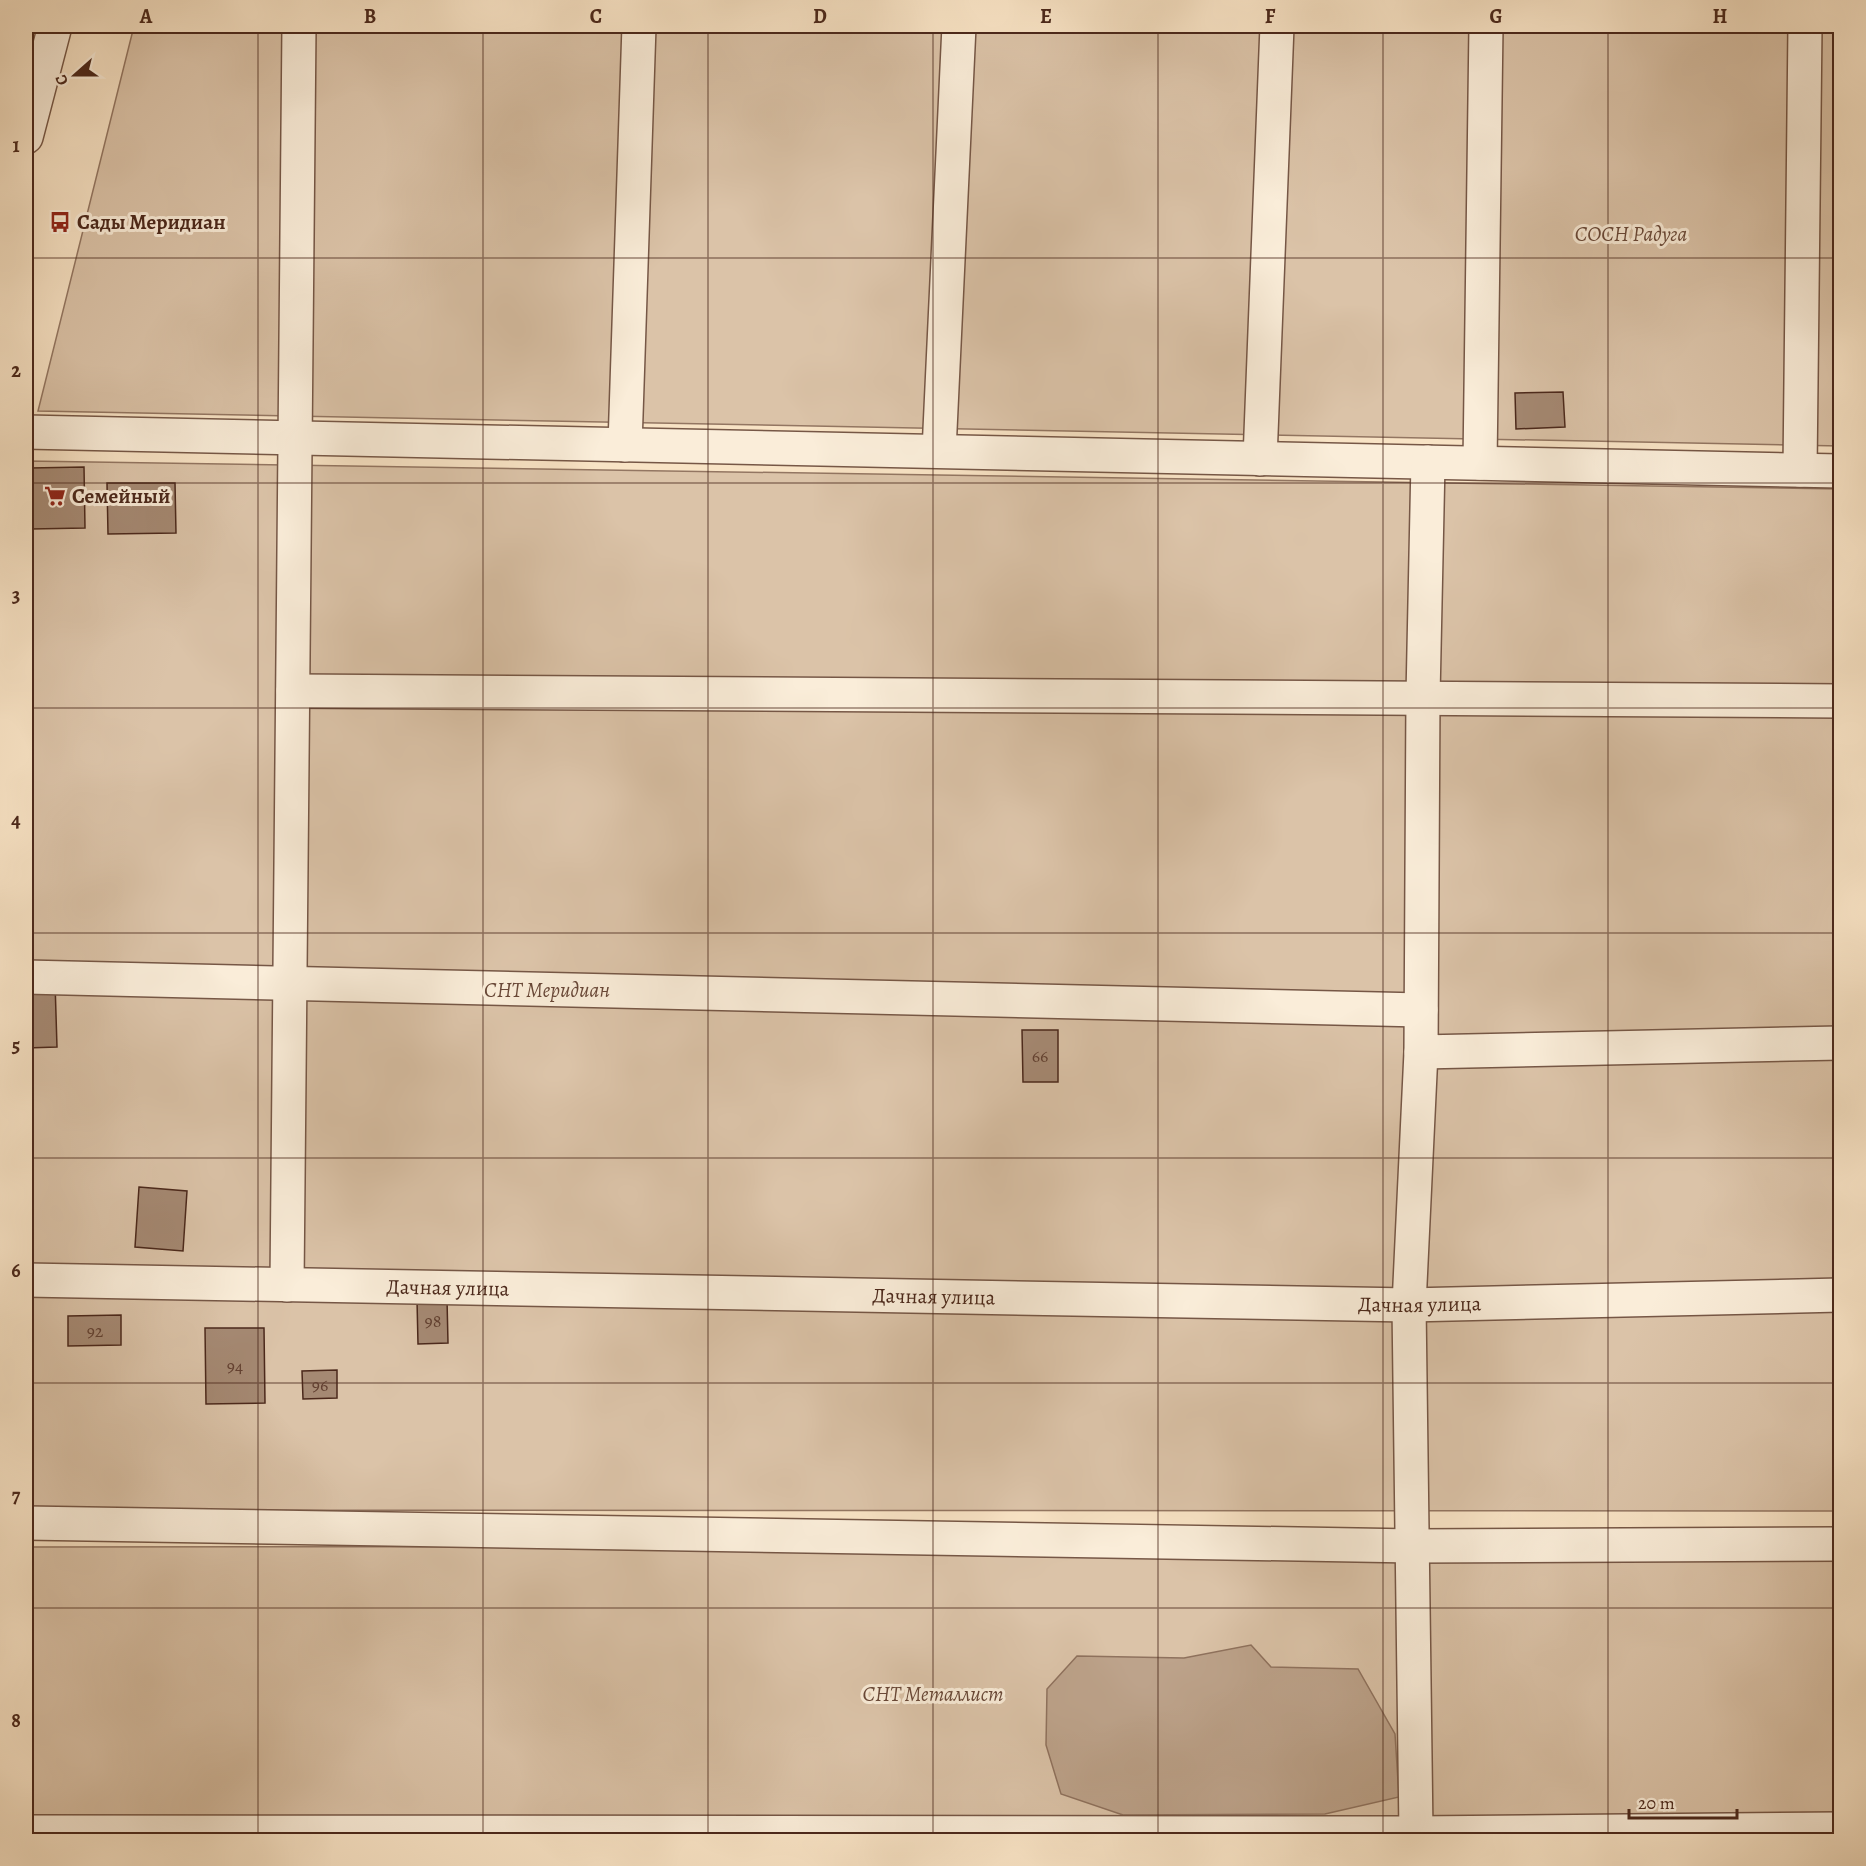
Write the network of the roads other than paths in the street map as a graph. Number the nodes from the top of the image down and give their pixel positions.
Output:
1 (55, 26) edge
2 (299, 26) edge
3 (639, 26) edge
4 (959, 26) edge
5 (1277, 26) edge
6 (1486, 26) edge
7 (1805, 26) edge
8 (26, 137) edge
9 (26, 432) edge
10 (293, 438) junction
11 (625, 445) junction
12 (939, 452) junction
13 (1260, 459) junction
14 (1428, 462) junction
15 (1480, 464) junction
16 (1800, 470) junction
17 (1840, 471) edge
18 (293, 691) junction
19 (1423, 696) junction
20 (1840, 701) edge
21 (26, 977) edge
22 (288, 982) junction
23 (1421, 1010) junction
24 (1840, 1042) edge
25 (1420, 1052) junction
26 (26, 1280) edge
27 (286, 1285) junction
28 (1840, 1295) edge
29 (1409, 1305) junction
30 (26, 1523) edge
31 (1840, 1544) edge
32 (1414, 1546) junction
33 (1840, 1829) edge
34 (26, 1832) edge
35 (1419, 1837) edge

1 - 8 street
2 - 10 street
3 - 11 street
4 - 12 street
5 - 13 street
6 - 15 street
7 - 16 street
9 - 10 street
10 - 11 street
10 - 18 street
11 - 12 street
12 - 13 street
13 - 14 street
14 - 15 street
14 - 19 street
15 - 16 street
16 - 17 street
18 - 19 street
18 - 22 street
19 - 20 street
19 - 23 street
21 - 22 street
22 - 23 street
22 - 27 street
23 - 25 street
24 - 25 street
25 - 29 street
26 - 27 street, Дачная улица
27 - 29 street, Дачная улица
28 - 29 street, Дачная улица
29 - 32 street
30 - 32 street
31 - 32 street
32 - 35 street
33 - 35 street
34 - 35 street

